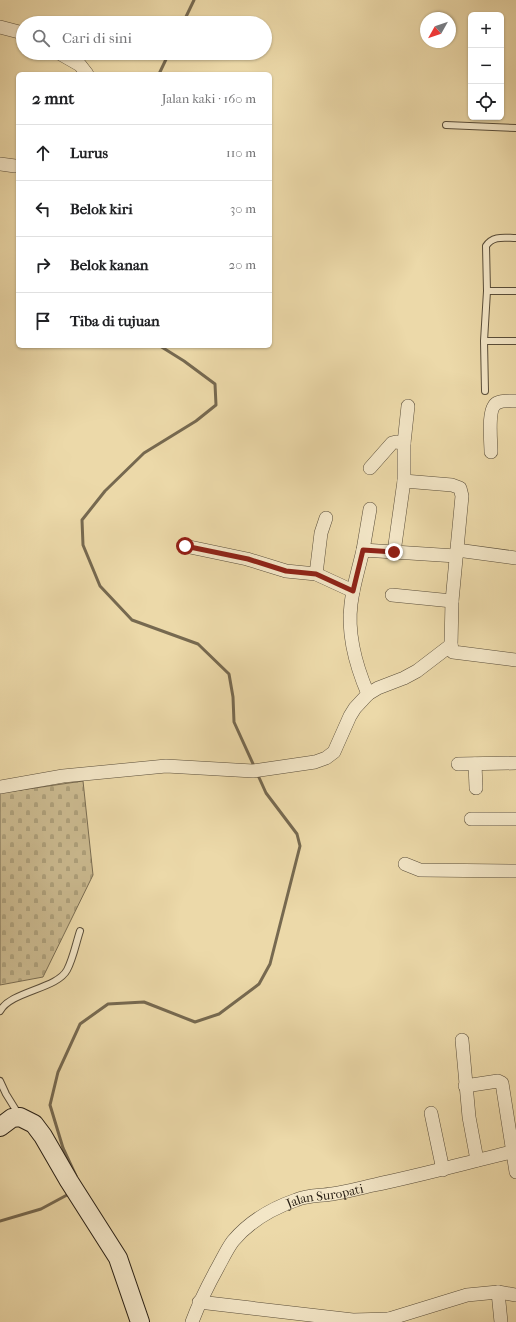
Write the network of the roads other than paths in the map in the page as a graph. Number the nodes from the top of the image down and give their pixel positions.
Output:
1 (0, 27) edge
2 (16, 31) edge
3 (72, 60) edge
4 (86, 72) edge
5 (446, 125) dead end
6 (516, 128) edge
7 (0, 164) edge
8 (15, 166) dead end
9 (516, 238) edge
10 (487, 291) junction
11 (516, 291) edge
12 (484, 341) junction
13 (516, 341) edge
14 (485, 391) dead end
15 (516, 401) edge
16 (408, 406) dead end
17 (404, 443) junction
18 (491, 452) dead end
19 (370, 468) dead end
20 (404, 481) junction
21 (370, 509) dead end
22 (326, 518) dead end
23 (185, 546) dead end
24 (363, 550) junction
25 (394, 552) junction
26 (456, 553) junction
27 (516, 558) edge
28 (316, 574) junction
29 (353, 591) junction
30 (392, 595) dead end
31 (452, 601) junction
32 (455, 650) junction
33 (516, 660) edge
34 (368, 694) junction
35 (516, 763) edge
36 (458, 764) dead end
37 (475, 764) junction
38 (0, 787) edge
39 (476, 788) dead end
40 (471, 819) dead end
41 (516, 819) edge
42 (405, 864) dead end
43 (516, 871) edge
44 (80, 931) dead end
45 (0, 1011) edge
46 (462, 1040) dead end
47 (0, 1081) edge
48 (465, 1086) junction
49 (431, 1113) dead end
50 (20, 1117) junction
51 (0, 1127) edge
52 (514, 1152) edge
53 (477, 1160) junction
54 (443, 1170) junction
55 (516, 1172) edge
56 (498, 1292) junction
57 (516, 1295) edge
58 (199, 1302) junction
59 (389, 1320) edge
60 (140, 1322) edge
61 (192, 1322) edge
62 (501, 1322) edge

1 - 2 street
3 - 4 street
5 - 6 lane
7 - 8 street
9 - 10 lane
10 - 11 lane
10 - 12 lane
12 - 13 lane
12 - 14 lane
15 - 18 street
16 - 17 street
17 - 19 street
17 - 20 street
20 - 25 street
20 - 26 street
21 - 24 street
22 - 28 street
23 - 28 street
24 - 25 street
24 - 29 street
25 - 26 street
26 - 27 street
26 - 31 street
28 - 29 street
29 - 34 street
30 - 31 street
31 - 32 street
32 - 33 street
32 - 34 street
34 - 38 street
35 - 37 street
36 - 37 street
37 - 39 street
40 - 41 street
42 - 43 street
44 - 45 lane
46 - 48 street
47 - 50 lane
48 - 52 street
48 - 53 street
49 - 54 street
50 - 51 street
50 - 60 street
52 - 53 street, Jalan Suropati
52 - 55 street
53 - 54 street, Jalan Suropati
54 - 58 street, Jalan Suropati
56 - 57 street
56 - 59 street
56 - 62 street
58 - 59 street
58 - 61 street, Jalan Suropati

